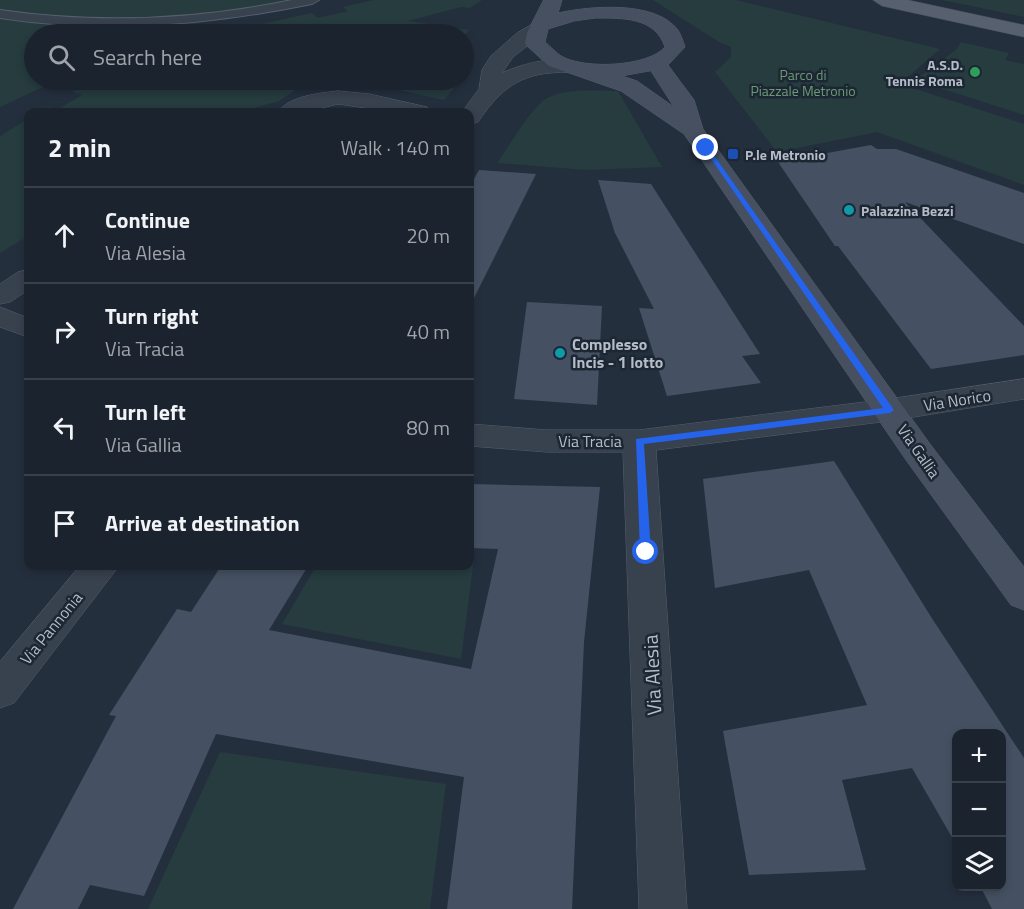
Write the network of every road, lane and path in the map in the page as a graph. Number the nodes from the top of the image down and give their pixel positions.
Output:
1 (312, 0) edge
2 (553, 0) edge
3 (882, 0) edge
4 (628, 8) edge
5 (0, 14) edge
6 (542, 25) junction
7 (1024, 31) edge
8 (656, 63) junction
9 (571, 66) junction
10 (490, 90) junction
11 (298, 108) edge
12 (400, 108) edge
13 (474, 112) edge
14 (692, 129) junction
15 (24, 281) edge
16 (0, 296) edge
17 (0, 316) edge
18 (24, 326) edge
19 (1024, 389) edge
20 (890, 410) junction
21 (474, 435) edge
22 (639, 441) junction
23 (98, 570) edge
24 (1024, 595) edge
25 (0, 691) edge
26 (663, 909) edge

1 - 5 lane
2 - 6 main road
3 - 7 main road
4 - 6 main road
4 - 8 main road
6 - 9 main road
6 - 10 street
8 - 9 main road
8 - 14 main road
9 - 10 street
9 - 14 main road
10 - 13 street
11 - 12 street
14 - 20 main road, Via Gallia
15 - 16 street
17 - 18 street
19 - 20 street, Via Norico
20 - 22 street, Via Tracia
20 - 24 main road, Via Gallia
21 - 22 street, Via Tracia
22 - 26 street, Via Alesia
23 - 25 street, Via Pannonia

